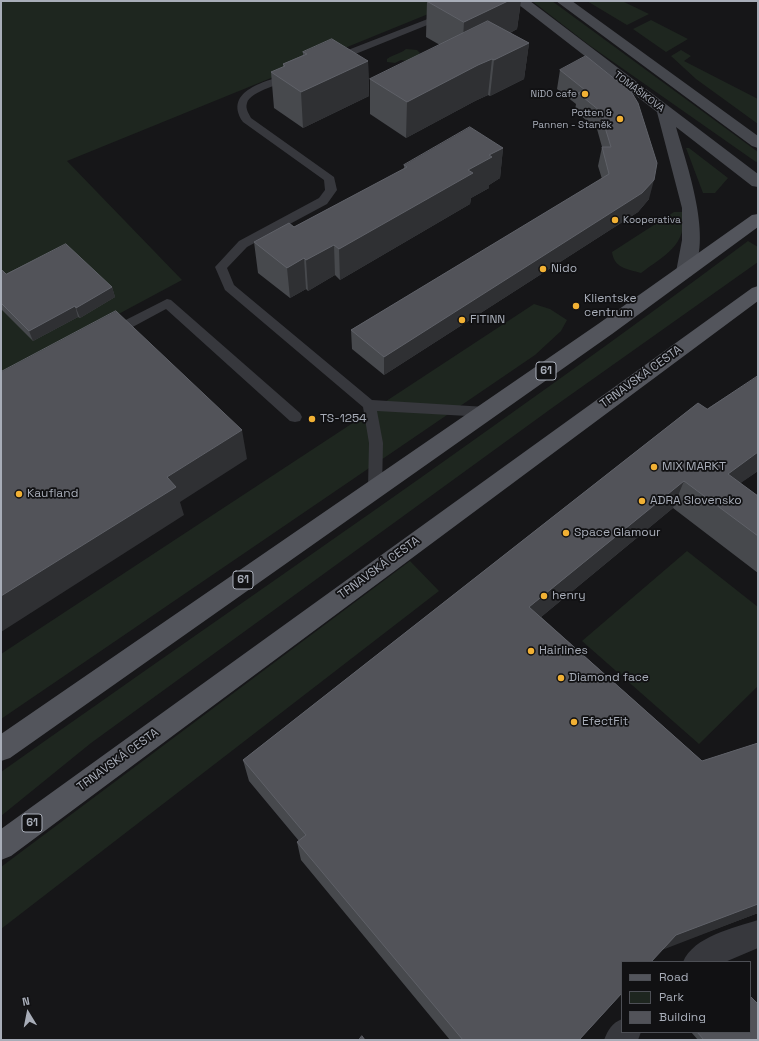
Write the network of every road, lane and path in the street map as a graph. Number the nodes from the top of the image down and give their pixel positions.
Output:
1 (482, 1) edge
2 (563, 1) edge
3 (518, 2) edge
4 (326, 63) edge
5 (304, 72) edge
6 (664, 110) junction
7 (758, 144) edge
8 (758, 182) edge
9 (758, 219) edge
10 (685, 272) junction
11 (758, 292) edge
12 (98, 340) edge
13 (369, 405) junction
14 (486, 412) junction
15 (295, 417) dead end
16 (375, 488) junction
17 (1, 749) edge
18 (1, 846) edge
19 (758, 934) edge
20 (700, 961) edge

1 - 4 lane
2 - 7 main road
3 - 6 main road, TOMÁŠIKOVA
5 - 13 lane
6 - 8 main road, TOMÁŠIKOVA
6 - 10 main road
9 - 10 main road, 61
10 - 14 main road, 61
11 - 18 main road, TRNAVSKÁ CESTA / 61
12 - 15 lane
13 - 14 lane
13 - 16 lane
14 - 16 main road, 61
16 - 17 main road, 61
19 - 20 street

